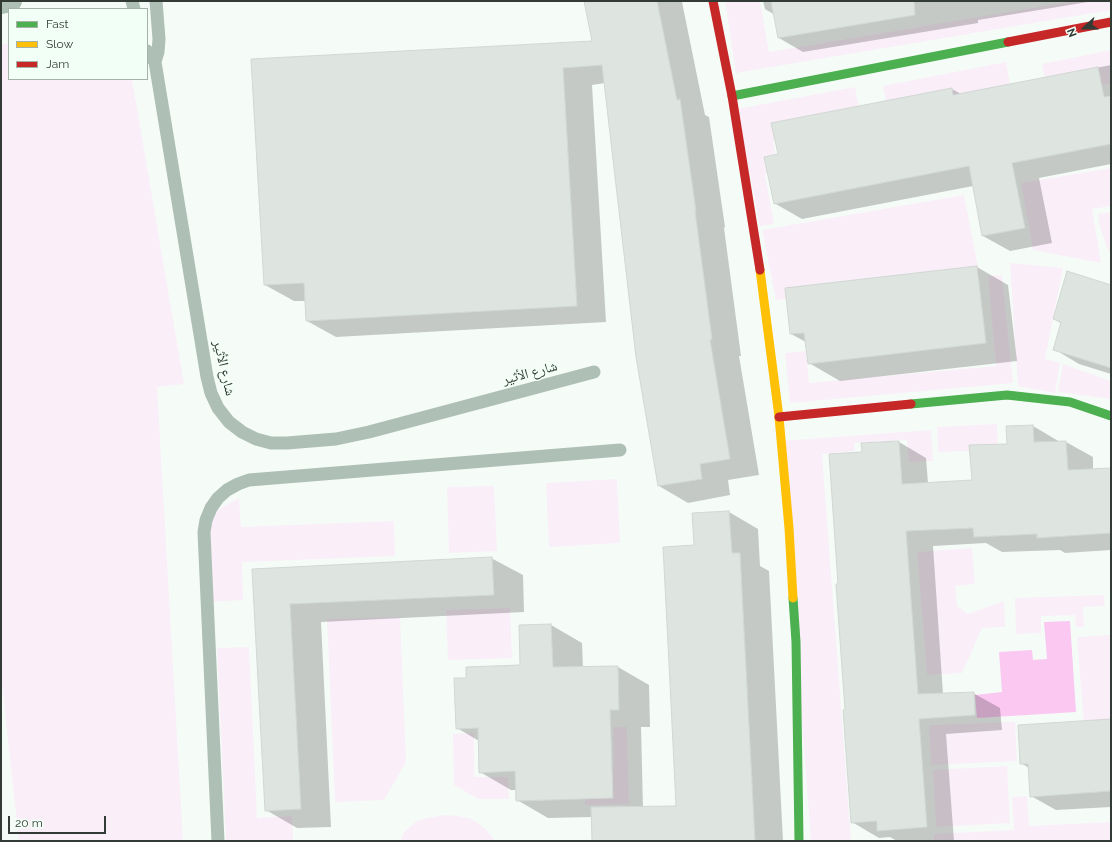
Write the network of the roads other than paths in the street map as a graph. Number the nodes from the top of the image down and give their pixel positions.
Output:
1 (11, 1) edge
2 (156, 1) edge
3 (713, 1) edge
4 (1, 3) edge
5 (1111, 22) edge
6 (148, 52) edge
7 (155, 62) junction
8 (732, 96) junction
9 (594, 372) dead end
10 (1111, 416) edge
11 (779, 417) junction
12 (620, 450) dead end
13 (218, 841) edge
14 (799, 841) edge

1 - 4 street
2 - 7 lane, شارع الأثير
3 - 8 street
5 - 8 street
6 - 7 lane, شارع الأثير
7 - 9 lane, شارع الأثير
8 - 11 street
10 - 11 street
11 - 14 street
12 - 13 lane

